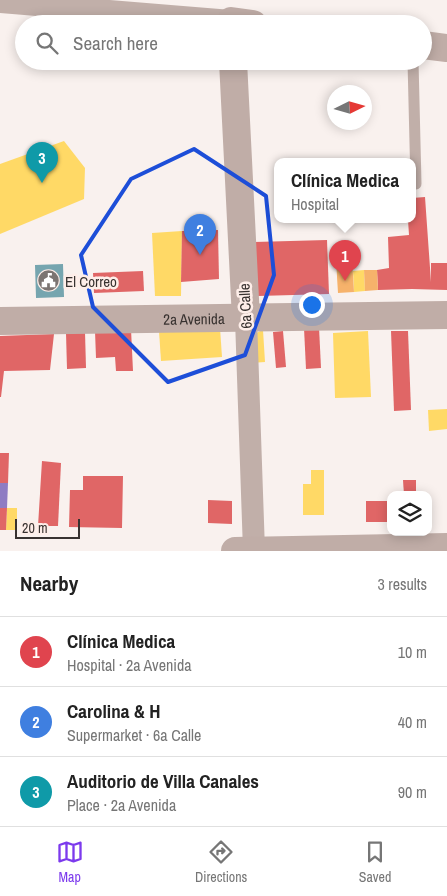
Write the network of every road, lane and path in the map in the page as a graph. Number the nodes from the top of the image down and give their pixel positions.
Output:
1 (5, 8) edge
2 (114, 15) edge
3 (432, 46) edge
4 (447, 48) edge
5 (233, 70) edge
6 (413, 70) edge
7 (415, 158) edge
8 (447, 315) edge
9 (246, 319) junction
10 (0, 321) edge
11 (447, 547) edge
12 (236, 551) edge
13 (254, 551) edge

1 - 2 street
3 - 4 main road
5 - 9 main road, 6a Calle
6 - 7 lane
8 - 9 main road, 2a Avenida
9 - 10 main road, 2a Avenida
9 - 13 street, 6a Calle
11 - 13 main road
12 - 13 main road

